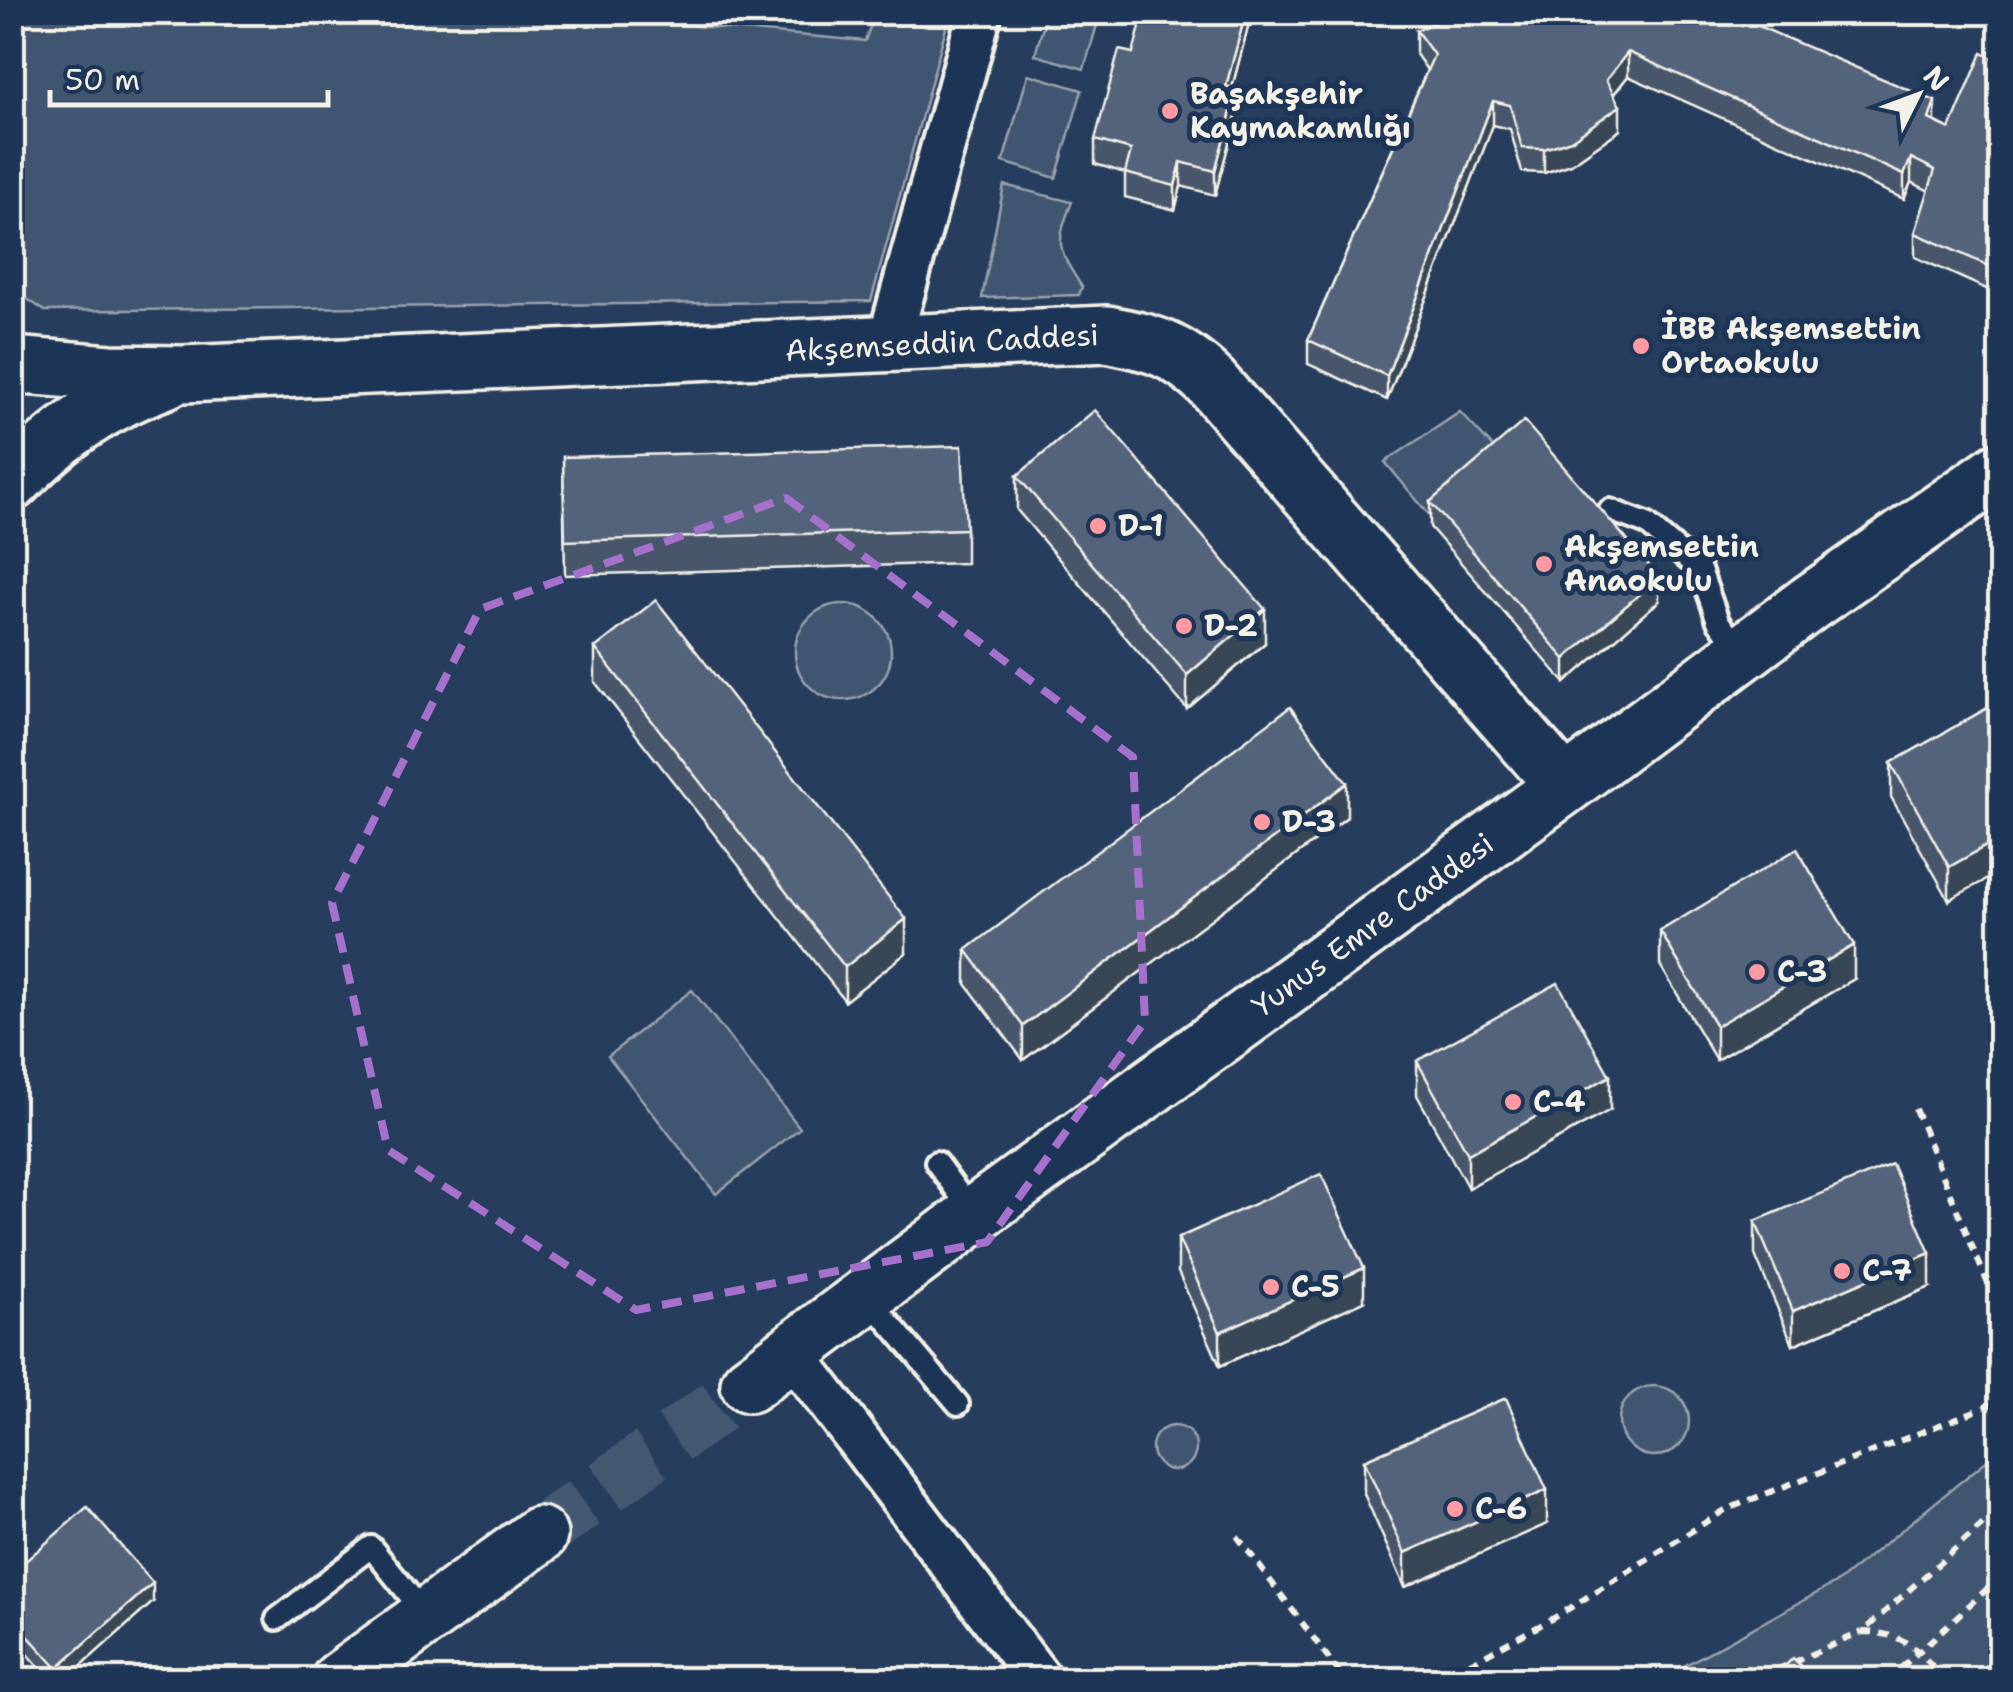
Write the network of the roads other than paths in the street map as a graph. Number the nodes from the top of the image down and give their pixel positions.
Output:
1 (980, 12) edge
2 (888, 346) junction
3 (12, 365) edge
4 (183, 374) junction
5 (2000, 470) edge
6 (12, 482) edge
7 (1610, 510) dead end
8 (1742, 654) junction
9 (1565, 786) junction
10 (936, 1162) dead end
11 (974, 1215) junction
12 (867, 1296) junction
13 (792, 1353) junction
14 (749, 1384) tunnel mouth
15 (958, 1404) dead end
16 (539, 1535) tunnel mouth
17 (427, 1616) junction
18 (277, 1618) dead end
19 (340, 1680) edge
20 (1040, 1680) edge

1 - 2 street
2 - 4 street, Akşemseddin Caddesi
2 - 9 street, Akşemseddin Caddesi
3 - 4 street, Akşemseddin Caddesi
4 - 6 street, Akşemseddin Caddesi
5 - 8 street, Yunus Emre Caddesi
7 - 8 lane
8 - 9 street, Yunus Emre Caddesi
9 - 11 street, Yunus Emre Caddesi
10 - 11 lane
11 - 12 street, Yunus Emre Caddesi
12 - 13 street, Yunus Emre Caddesi
12 - 15 lane
13 - 14 street, Yunus Emre Caddesi
13 - 20 street
16 - 17 street
17 - 18 lane
17 - 19 street

